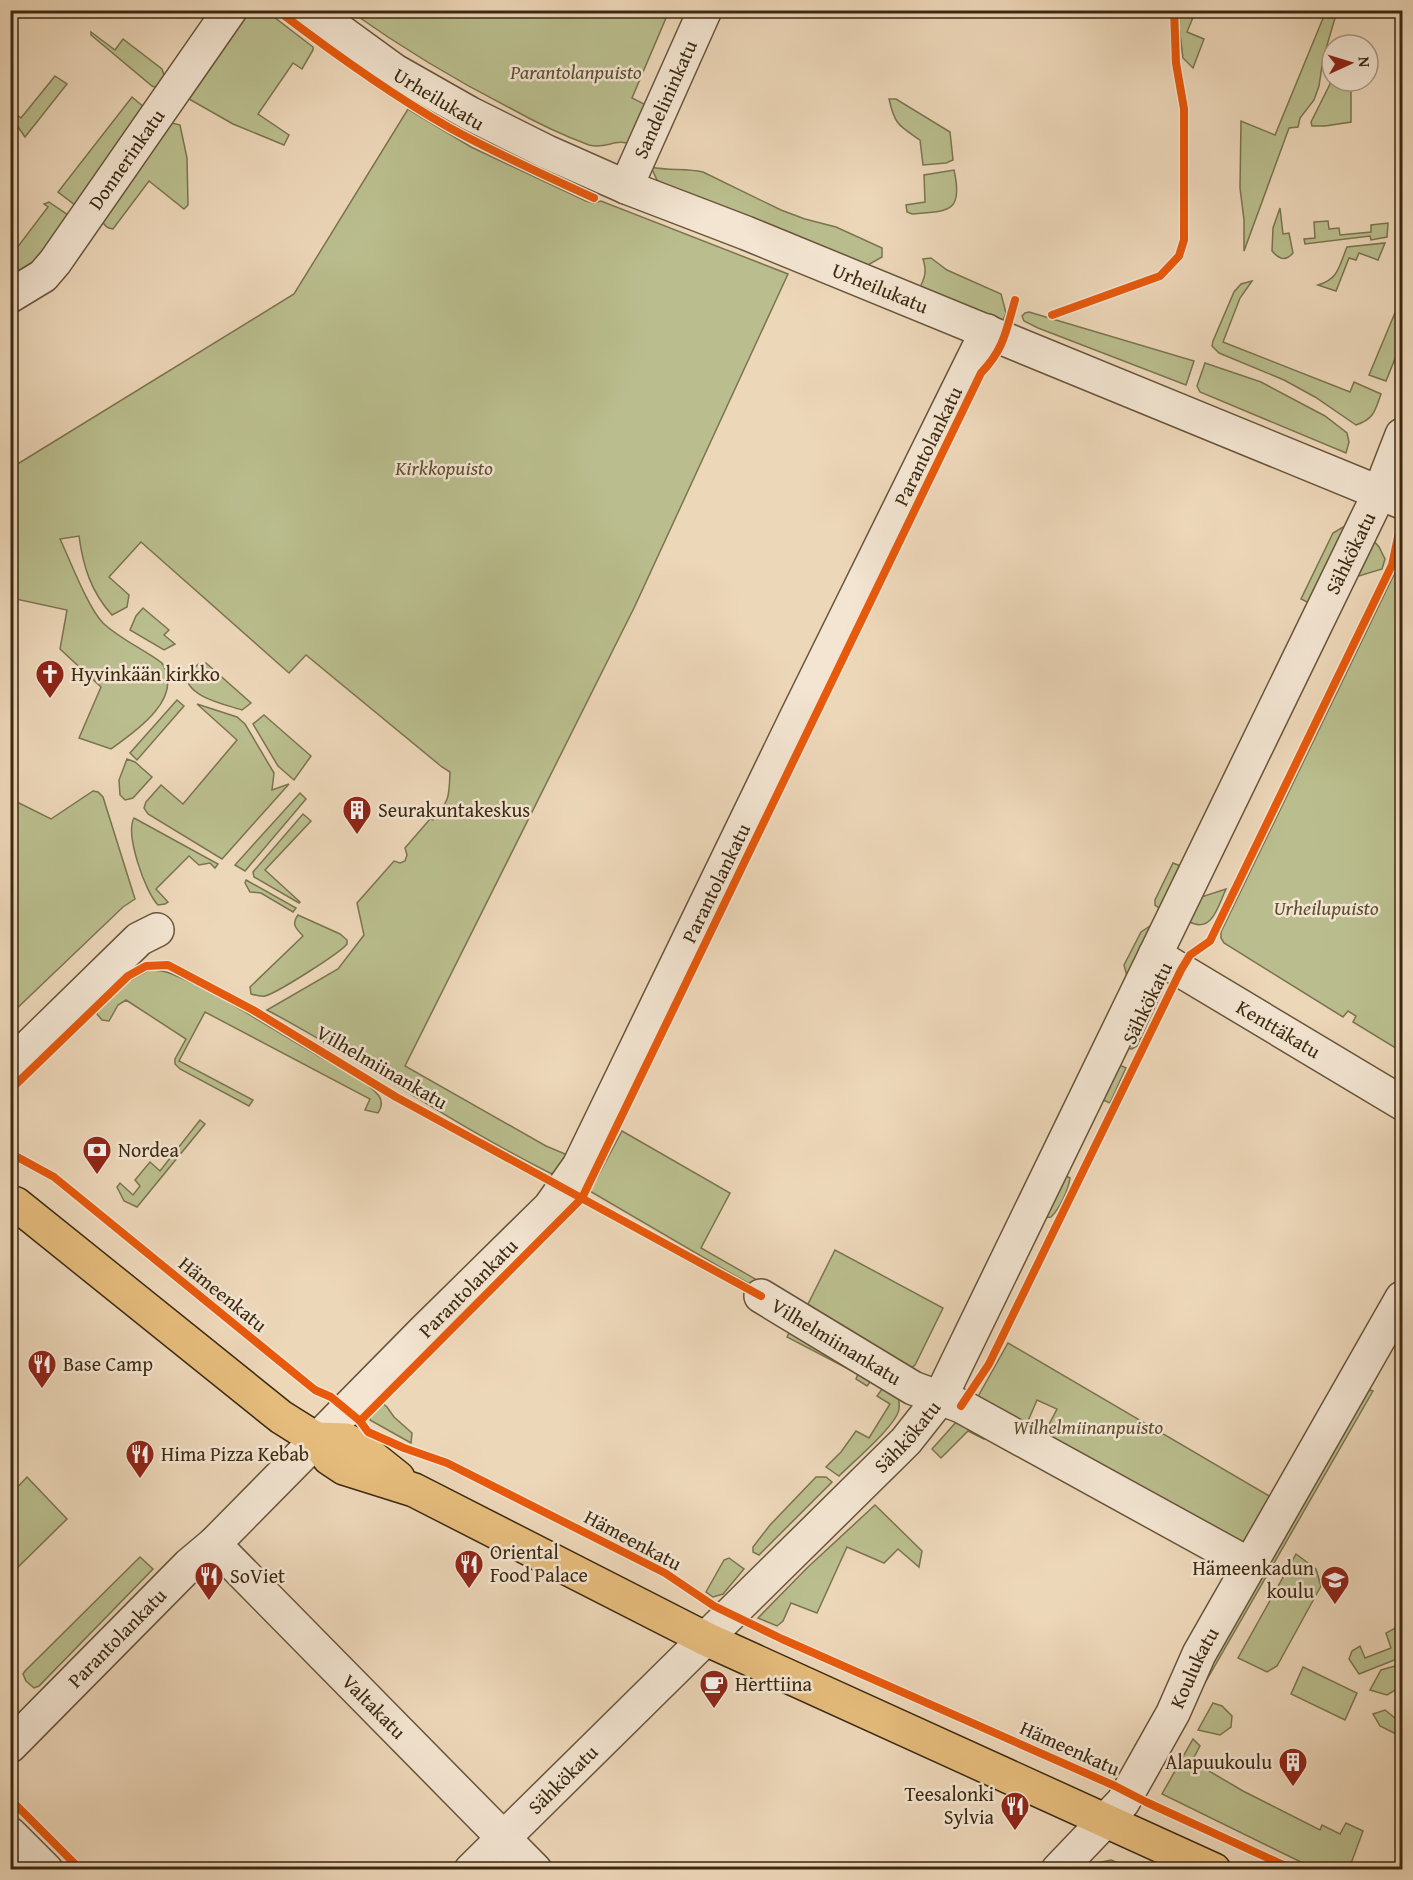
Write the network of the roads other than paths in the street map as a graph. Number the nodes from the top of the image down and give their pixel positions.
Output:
1 (230, 10) edge
2 (311, 10) edge
3 (705, 10) edge
4 (626, 187) junction
5 (10, 296) edge
6 (987, 331) junction
7 (1402, 435) edge
8 (1391, 498) edge
9 (157, 930) dead end
10 (1155, 955) junction
11 (10, 1065) edge
12 (1402, 1103) edge
13 (12, 1201) edge
14 (761, 1296) dead end
15 (1402, 1298) edge
16 (940, 1398) junction
17 (316, 1439) junction
18 (214, 1544) junction
19 (1250, 1565) junction
20 (706, 1639) junction
21 (10, 1746) edge
22 (1105, 1820) junction
23 (10, 1834) edge
24 (504, 1838) junction
25 (46, 1869) edge
26 (471, 1869) edge
27 (536, 1869) edge
28 (1058, 1869) edge
29 (1214, 1869) edge

1 - 5 street, Donnerinkatu
2 - 4 street, Urheilukatu
3 - 4 street, Sandelininkatu
4 - 6 street, Urheilukatu
6 - 8 street, Urheilukatu
6 - 17 street, Parantolankatu
7 - 8 street, Sähkökatu
8 - 10 street, Sähkökatu
9 - 11 street
10 - 12 street, Kenttäkatu
10 - 16 street, Sähkökatu
13 - 17 main road
14 - 16 street, Vilhelmiinankatu
15 - 19 street, Koulukatu
16 - 19 street, Vilhelmiinankatu
16 - 20 street, Sähkökatu
17 - 18 street, Parantolankatu
17 - 20 main road
18 - 21 street, Parantolankatu
18 - 24 street, Valtakatu
19 - 22 street, Koulukatu
20 - 22 main road
20 - 24 street, Sähkökatu
22 - 28 street, Koulukatu
22 - 29 main road
23 - 25 street
24 - 26 street, Sähkökatu
24 - 27 street, Valtakatu

